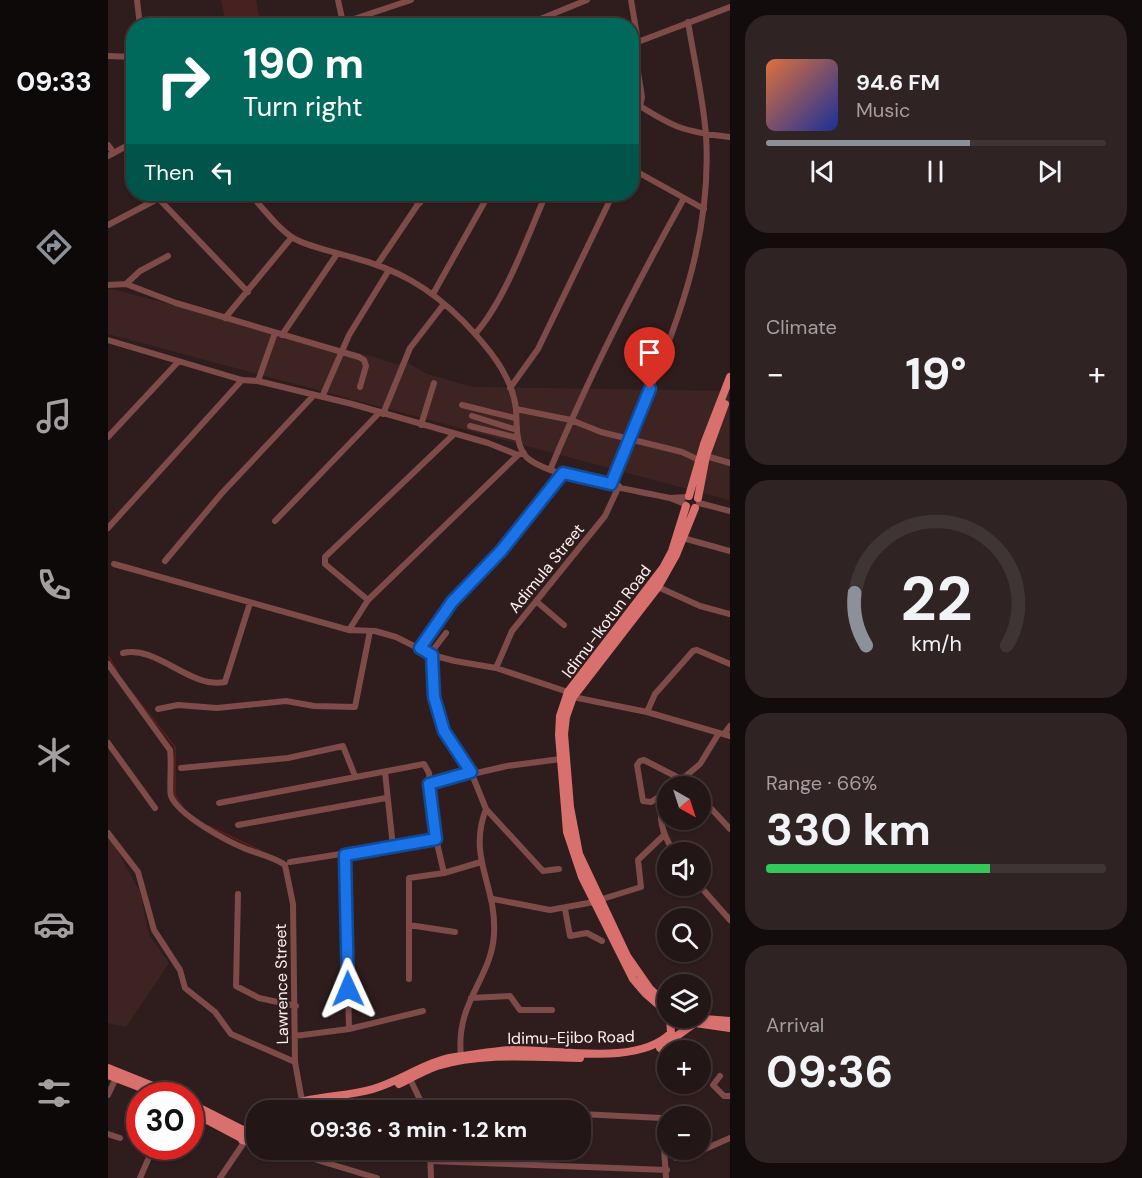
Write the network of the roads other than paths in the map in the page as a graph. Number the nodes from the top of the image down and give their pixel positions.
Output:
1 (137, 0) edge
2 (338, 0) edge
3 (411, 0) edge
4 (587, 0) edge
5 (631, 0) edge
6 (400, 2) edge
7 (729, 7) edge
8 (139, 18) edge
9 (342, 18) edge
10 (357, 18) edge
11 (543, 18) edge
12 (632, 18) edge
13 (688, 22) junction
14 (639, 41) edge
15 (108, 56) edge
16 (126, 57) edge
17 (639, 78) edge
18 (640, 106) joint
19 (706, 135) junction
20 (729, 137) edge
21 (108, 144) edge
22 (126, 146) edge
23 (111, 154) edge
24 (639, 173) edge
25 (683, 200) junction
26 (153, 201) edge
27 (162, 201) edge
28 (257, 201) edge
29 (416, 201) edge
30 (485, 201) edge
31 (543, 201) edge
32 (610, 201) edge
33 (420, 203) joint
34 (704, 209) junction
35 (108, 225) edge
36 (292, 237) junction
37 (337, 254) junction
38 (168, 256) dead end
39 (377, 265) junction
40 (389, 270) junction
41 (126, 284) junction
42 (108, 285) edge
43 (248, 292) junction
44 (433, 294) junction
45 (444, 304) junction
46 (225, 318) junction
47 (279, 334) junction
48 (475, 334) junction
49 (109, 343) edge
50 (342, 350) junction
51 (178, 363) junction
52 (729, 377) edge
53 (242, 380) junction
54 (258, 381) junction
55 (434, 383) dead end
56 (360, 387) dead end
57 (510, 388) junction
58 (729, 391) edge
59 (314, 395) junction
60 (322, 397) junction
61 (462, 405) dead end
62 (516, 409) junction
63 (382, 413) junction
64 (472, 416) dead end
65 (515, 418) junction
66 (571, 420) junction
67 (421, 425) junction
68 (470, 426) dead end
69 (517, 429) junction
70 (453, 435) junction
71 (108, 437) edge
72 (519, 438) junction
73 (629, 439) junction
74 (521, 454) junction
75 (702, 458) junction
76 (729, 463) edge
77 (550, 470) junction
78 (563, 473) junction
79 (611, 484) junction
80 (619, 486) junction
81 (687, 501) junction
82 (698, 503) junction
83 (729, 511) edge
84 (274, 521) dead end
85 (108, 528) edge
86 (683, 538) junction
87 (729, 551) edge
88 (165, 561) dead end
89 (114, 564) dead end
90 (658, 587) junction
91 (368, 600) junction
92 (536, 601) junction
93 (250, 603) junction
94 (729, 614) edge
95 (564, 625) dead end
96 (349, 630) junction
97 (370, 631) junction
98 (446, 633) dead end
99 (420, 648) junction
100 (123, 653) dead end
101 (431, 654) junction
102 (108, 664) edge
103 (729, 664) edge
104 (496, 668) junction
105 (571, 694) junction
106 (158, 710) dead end
107 (647, 712) junction
108 (729, 726) edge
109 (724, 734) edge
110 (108, 743) edge
111 (561, 759) junction
112 (181, 768) dead end
113 (385, 772) junction
114 (471, 772) junction
115 (355, 776) junction
116 (675, 776) edge
117 (687, 776) edge
118 (429, 784) junction
119 (657, 797) edge
120 (386, 798) junction
121 (219, 803) dead end
122 (155, 808) dead end
123 (486, 809) junction
124 (711, 809) edge
125 (238, 825) dead end
126 (729, 829) edge
127 (662, 830) edge
128 (108, 832) edge
129 (663, 836) junction
130 (436, 839) junction
131 (667, 842) edge
132 (393, 847) junction
133 (345, 855) junction
134 (290, 862) dead end
135 (481, 862) junction
136 (559, 869) dead end
137 (444, 873) junction
138 (238, 894) dead end
139 (708, 896) edge
140 (493, 899) junction
141 (597, 901) junction
142 (565, 909) junction
143 (729, 920) edge
144 (409, 925) junction
145 (455, 932) dead end
146 (602, 941) dead end
147 (409, 979) dead end
148 (657, 995) edge
149 (471, 998) junction
150 (657, 1004) edge
151 (296, 1006) junction
152 (552, 1010) dead end
153 (423, 1011) dead end
154 (711, 1021) edge
155 (729, 1021) edge
156 (711, 1024) edge
157 (671, 1028) edge
158 (683, 1028) edge
159 (729, 1028) edge
160 (349, 1029) junction
161 (295, 1036) junction
162 (462, 1056) junction
163 (295, 1062) junction
164 (108, 1068) edge
165 (108, 1075) edge
166 (720, 1076) dead end
167 (116, 1078) junction
168 (410, 1079) junction
169 (126, 1082) edge
170 (143, 1082) edge
171 (108, 1095) edge
172 (729, 1096) edge
173 (302, 1100) edge
174 (308, 1100) edge
175 (346, 1100) edge
176 (420, 1100) edge
177 (204, 1110) edge
178 (591, 1115) edge
179 (204, 1116) edge
180 (246, 1131) edge
181 (246, 1132) edge
182 (108, 1134) edge
183 (120, 1138) dead end
184 (729, 1138) edge
185 (246, 1139) edge
186 (711, 1146) edge
187 (148, 1160) edge
188 (317, 1160) edge
189 (430, 1161) joint
190 (667, 1170) junction
191 (140, 1178) edge
192 (220, 1178) edge
193 (377, 1178) edge
194 (431, 1178) edge
195 (666, 1178) edge

1 - 8 street
2 - 9 street
3 - 6 street
4 - 11 street
5 - 12 street
6 - 10 street
7 - 13 street
13 - 14 street
13 - 19 street
15 - 16 street
17 - 18 street
18 - 19 street
19 - 20 street
19 - 34 street
21 - 23 street
22 - 23 street
24 - 25 street
25 - 34 street
25 - 66 street
26 - 35 street
27 - 43 street
28 - 36 street
29 - 33 street
30 - 44 street
31 - 48 street
32 - 57 street
33 - 39 street
34 - 73 street
36 - 37 street
36 - 43 street
37 - 39 street
37 - 47 street
38 - 41 street
39 - 40 street
40 - 44 street
40 - 50 street
41 - 42 street
41 - 46 street
43 - 46 street
44 - 45 street
45 - 48 street
45 - 63 street
46 - 47 street
47 - 50 street
47 - 54 street
48 - 57 street
49 - 51 street
50 - 56 street
50 - 60 street
51 - 53 street
51 - 71 street
52 - 75 main road, Idimu-Ikotun Road
53 - 54 street
53 - 85 street
54 - 59 street
55 - 67 street
57 - 62 street
58 - 75 main road
59 - 60 street
59 - 88 street
60 - 63 street
61 - 65 street
62 - 65 street
62 - 66 street
63 - 67 street
63 - 84 street
64 - 69 street
65 - 69 street
66 - 73 street
66 - 77 street
67 - 70 street
68 - 72 street
69 - 72 street
70 - 74 street
70 - 91 street
72 - 74 street
73 - 75 street
73 - 79 street
74 - 77 street
74 - 91 street
75 - 76 street
75 - 81 main road, Idimu-Ikotun Road
75 - 82 main road, Idimu-Ikotun Road
77 - 78 street
78 - 79 street
78 - 99 street
79 - 80 street
80 - 81 street
80 - 92 street, Adimula Street
81 - 82 main road
81 - 82 main road
81 - 105 main road, Idimu-Ikotun Road
82 - 83 street
82 - 86 main road, Idimu-Ikotun Road
86 - 87 street
86 - 90 main road, Idimu-Ikotun Road
89 - 93 street
90 - 94 street
90 - 105 main road, Idimu-Ikotun Road
91 - 96 street
92 - 95 street
92 - 104 street, Adimula Street
93 - 96 street
93 - 100 street
96 - 97 street
97 - 99 street
97 - 106 street
98 - 101 street
99 - 101 street
101 - 104 street
101 - 114 street
102 - 151 street, Lawrence Street
103 - 107 street
104 - 105 street
105 - 107 street
105 - 111 main road, Idimu-Ikotun Road
105 - 141 main road, Idimu-Ikotun Road
107 - 109 street
108 - 109 street
109 - 117 street
110 - 122 street
111 - 114 street
111 - 141 main road, Idimu-Ikotun Road
112 - 115 street
113 - 115 street
113 - 118 street
113 - 120 street
114 - 118 street
114 - 123 street
115 - 121 street
116 - 119 street
118 - 130 street
120 - 125 street
120 - 132 street
123 - 135 street
123 - 136 street
124 - 126 street
127 - 129 street
128 - 163 street
129 - 131 street
129 - 141 street
130 - 132 street
130 - 137 street
132 - 133 street
133 - 134 street
133 - 160 street
135 - 137 street
135 - 140 street
137 - 144 street
138 - 151 street
139 - 143 street
140 - 142 street
140 - 149 street
141 - 142 street
141 - 148 main road, Idimu-Ikotun Road
141 - 150 main road, Idimu-Ikotun Road
142 - 146 street
144 - 145 street
144 - 147 street
149 - 152 street
149 - 162 street
151 - 161 street, Lawrence Street
153 - 160 street
154 - 155 main road
156 - 159 main road
157 - 162 main road, Idimu-Ejibo Road
158 - 168 main road, Idimu-Ejibo Road
160 - 161 street
161 - 163 street, Lawrence Street
162 - 174 main road, Idimu-Ejibo Road
163 - 173 street, Lawrence Street
164 - 170 main road
165 - 167 main road
166 - 172 street
167 - 169 main road
167 - 171 street
168 - 175 main road, Idimu-Ejibo Road
168 - 176 street
177 - 180 main road
178 - 190 street
179 - 181 main road
182 - 183 street
184 - 186 street
185 - 192 street
187 - 191 street
188 - 193 street
189 - 190 street
189 - 194 street
190 - 195 street

